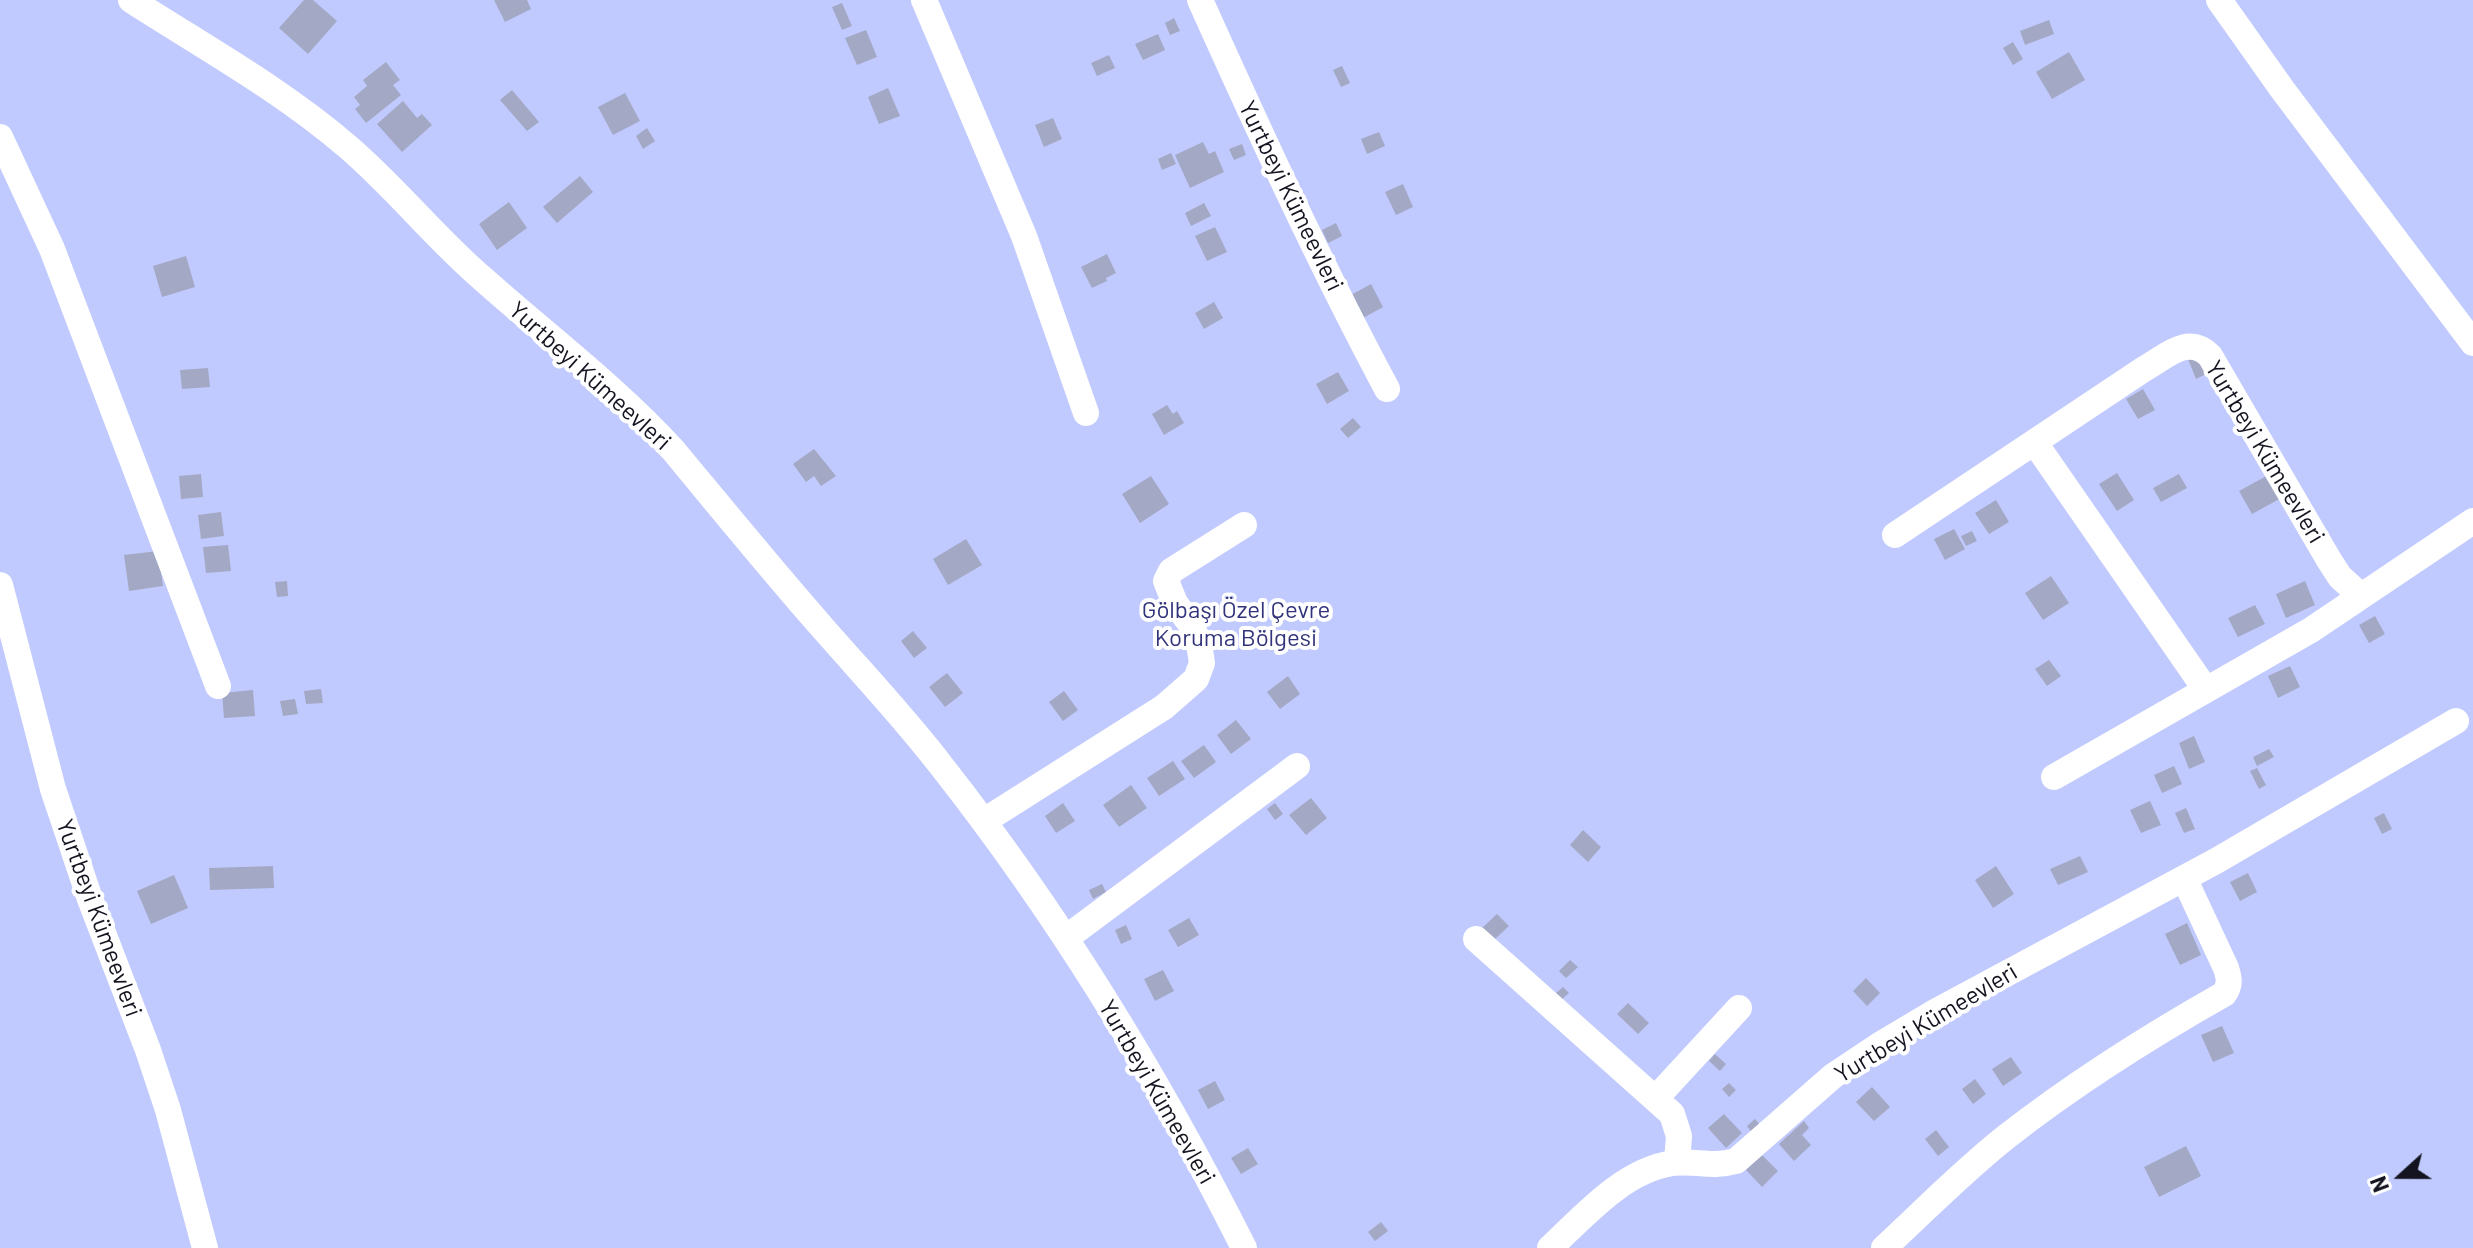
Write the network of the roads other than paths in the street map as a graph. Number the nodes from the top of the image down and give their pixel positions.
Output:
1 (131, 0) edge
2 (924, 0) edge
3 (1200, 0) edge
4 (2219, 0) edge
5 (0, 137) edge
6 (2473, 343) edge
7 (1387, 389) dead end
8 (1086, 413) dead end
9 (2035, 443) junction
10 (2473, 521) edge
11 (1244, 525) dead end
12 (1895, 535) dead end
13 (0, 585) edge
14 (2360, 595) junction
15 (218, 686) dead end
16 (2206, 690) junction
17 (2456, 721) dead end
18 (1297, 766) dead end
19 (2054, 777) dead end
20 (984, 821) junction
21 (2184, 878) junction
22 (1066, 938) junction
23 (1476, 939) dead end
24 (1739, 1008) dead end
25 (1656, 1098) junction
26 (1677, 1162) junction
27 (205, 1248) edge
28 (1244, 1248) edge
29 (1550, 1248) edge
30 (1884, 1248) edge

1 - 20 street, Yurtbeyi Kümeevleri
2 - 8 street
3 - 7 street, Yurtbeyi Kümeevleri
4 - 6 street
5 - 15 street
9 - 12 street, Yurtbeyi Kümeevleri
9 - 14 street, Yurtbeyi Kümeevleri
9 - 16 street
10 - 14 street
11 - 20 street
13 - 27 street, Yurtbeyi Kümeevleri
14 - 16 street
16 - 19 street
17 - 21 street, Yurtbeyi Kümeevleri
18 - 22 street
20 - 22 street, Yurtbeyi Kümeevleri
21 - 26 street, Yurtbeyi Kümeevleri
21 - 30 street
22 - 28 street, Yurtbeyi Kümeevleri
23 - 25 street
24 - 25 street
25 - 26 street
26 - 29 street, Yurtbeyi Kümeevleri

